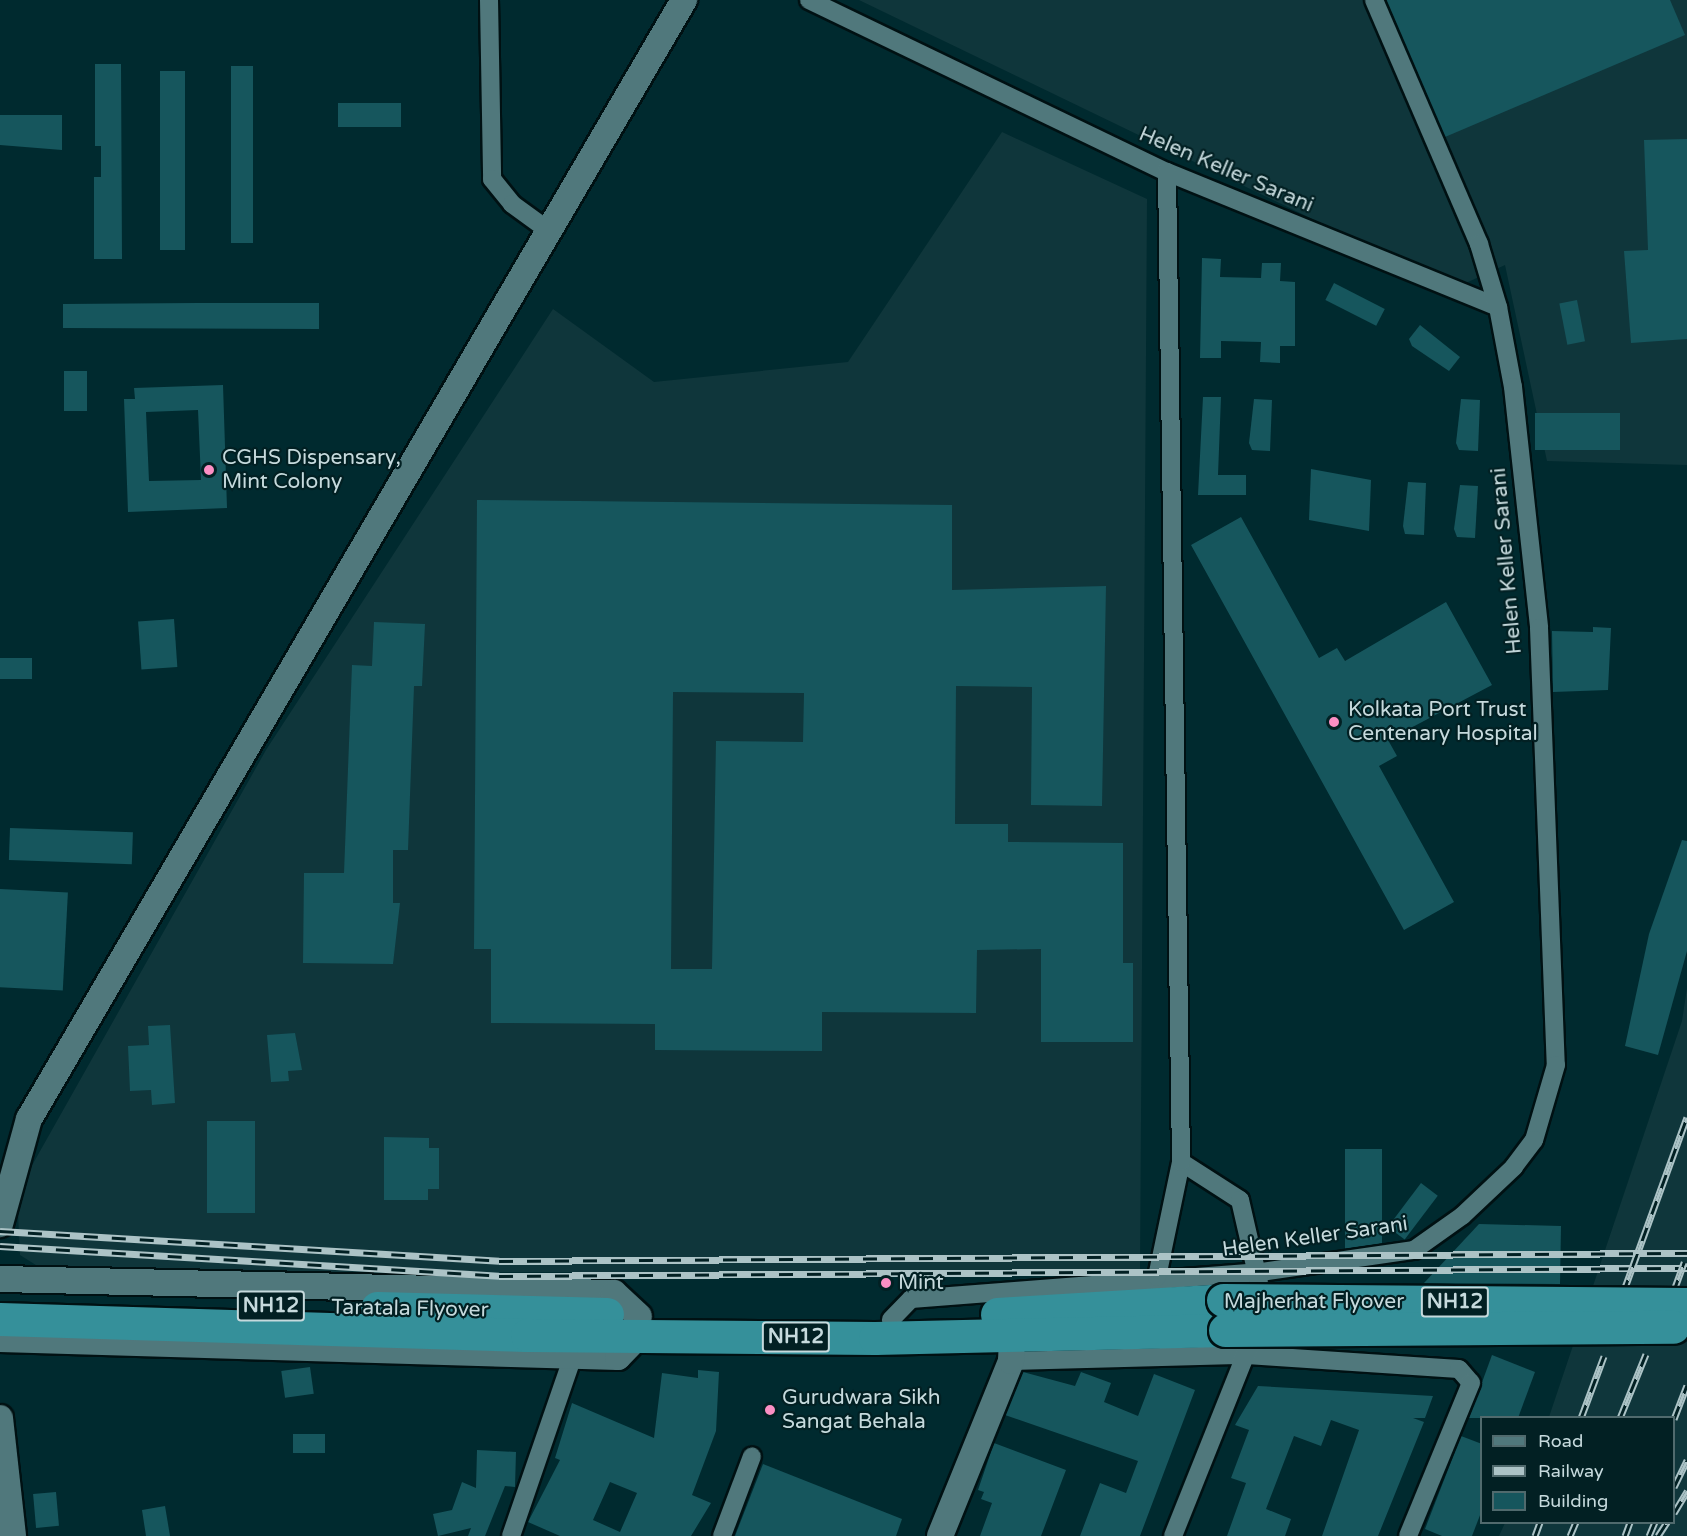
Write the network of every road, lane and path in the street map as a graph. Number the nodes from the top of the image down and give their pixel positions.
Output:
1 (489, 0) edge
2 (684, 0) edge
3 (809, 0) edge
4 (1374, 0) edge
5 (1167, 172) junction
6 (549, 231) junction
7 (1498, 307) junction
8 (1180, 1162) junction
9 (0, 1224) edge
10 (1261, 1272) junction
11 (1157, 1277) junction
12 (0, 1279) edge
13 (0, 1301) edge
14 (1687, 1304) edge
15 (1224, 1315) junction
16 (0, 1319) edge
17 (891, 1320) junction
18 (534, 1323) junction
19 (639, 1325) junction
20 (1687, 1327) edge
21 (1012, 1336) junction
22 (0, 1339) edge
23 (1247, 1355) junction
24 (573, 1356) junction
25 (0, 1418) edge
26 (752, 1456) dead end
27 (3, 1479) edge
28 (13, 1536) edge
29 (511, 1536) edge
30 (722, 1536) edge
31 (940, 1536) edge
32 (1173, 1536) edge
33 (1407, 1536) edge

1 - 6 street
2 - 6 street
3 - 5 street, Helen Keller Sarani
4 - 7 street
5 - 7 street, Helen Keller Sarani
5 - 8 street
6 - 9 street
7 - 10 street, Helen Keller Sarani
8 - 10 street
8 - 11 street
10 - 11 street, Helen Keller Sarani
10 - 23 street
11 - 17 street, Helen Keller Sarani
12 - 19 street
13 - 18 highway, Taratala Flyover / NH12
14 - 15 highway, Majherhat Flyover / NH12, bridge
15 - 20 highway, Majherhat Flyover / NH12, bridge
15 - 21 highway, Majherhat Flyover / NH12
16 - 18 highway, Taratala Flyover / NH12
17 - 19 highway, NH12
17 - 21 highway, NH12
18 - 19 highway, Taratala Flyover / NH12
19 - 21 highway, NH12
19 - 24 street
21 - 23 street
21 - 31 street
22 - 24 street
23 - 32 street
23 - 33 street
24 - 29 street
25 - 27 street
26 - 30 street
27 - 28 street

